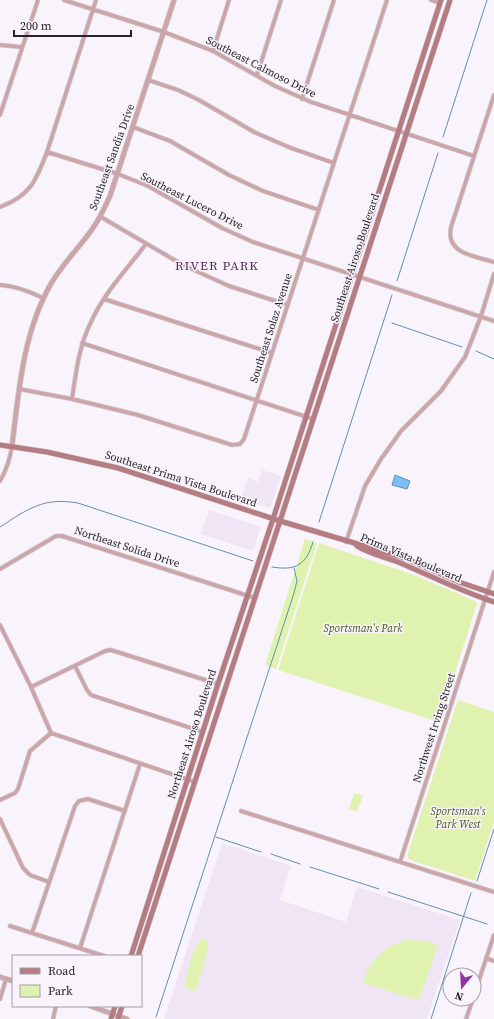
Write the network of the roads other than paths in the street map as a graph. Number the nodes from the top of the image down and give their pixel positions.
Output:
1 (38, 0) edge
2 (64, 0) edge
3 (96, 0) edge
4 (174, 0) edge
5 (229, 0) edge
6 (281, 0) edge
7 (334, 0) edge
8 (387, 0) edge
9 (430, 0) edge
10 (450, 0) edge
11 (440, 1) edge
12 (93, 9) junction
13 (164, 32) junction
14 (0, 45) edge
15 (22, 46) junction
16 (213, 51) junction
17 (256, 75) junction
18 (148, 80) junction
19 (494, 95) edge
20 (302, 99) junction
21 (2, 100) edge
22 (0, 115) edge
23 (350, 115) junction
24 (133, 127) junction
25 (398, 131) junction
26 (406, 134) junction
27 (47, 152) junction
28 (474, 156) junction
29 (334, 163) junction
30 (118, 174) junction
31 (374, 205) junction
32 (0, 207) edge
33 (382, 208) junction
34 (319, 210) junction
35 (101, 217) junction
36 (146, 244) junction
37 (303, 259) junction
38 (494, 262) edge
39 (352, 274) junction
40 (494, 274) edge
41 (360, 276) junction
42 (0, 285) edge
43 (43, 298) junction
44 (104, 299) junction
45 (288, 305) junction
46 (481, 316) junction
47 (494, 321) edge
48 (82, 343) junction
49 (329, 344) junction
50 (337, 346) junction
51 (272, 353) junction
52 (20, 389) junction
53 (72, 399) junction
54 (256, 401) junction
55 (306, 417) junction
56 (313, 419) junction
57 (0, 445) edge
58 (12, 446) junction
59 (0, 481) edge
60 (273, 519) junction
61 (280, 521) junction
62 (346, 542) junction
63 (352, 544) junction
64 (0, 569) edge
65 (494, 572) edge
66 (488, 591) junction
67 (494, 594) edge
68 (248, 595) junction
69 (255, 598) junction
70 (485, 599) junction
71 (494, 602) edge
72 (0, 626) edge
73 (75, 666) junction
74 (218, 684) junction
75 (31, 687) junction
76 (203, 732) junction
77 (51, 733) junction
78 (140, 764) junction
79 (188, 779) junction
80 (195, 782) junction
81 (0, 800) edge
82 (125, 811) junction
83 (241, 811) dead end
84 (0, 819) edge
85 (400, 862) junction
86 (49, 882) junction
87 (494, 892) edge
88 (10, 926) dead end
89 (32, 933) junction
90 (494, 935) edge
91 (80, 948) junction
92 (101, 955) edge
93 (131, 955) edge
94 (138, 955) edge
95 (486, 958) junction
96 (494, 960) edge
97 (482, 971) edge
98 (0, 977) edge
99 (6, 979) junction
100 (12, 982) edge
101 (0, 999) edge
102 (56, 1007) edge
103 (92, 1007) edge
104 (122, 1007) edge
105 (470, 1007) edge
106 (112, 1016) edge
107 (118, 1018) edge
108 (53, 1019) edge
109 (127, 1019) edge
110 (466, 1019) edge

1 - 15 street
2 - 12 street, Southeast Calmoso Drive
3 - 12 street
4 - 13 street, Southeast Sandia Drive
5 - 16 street
6 - 17 street
7 - 20 street
8 - 23 street, Southeast Solaz Avenue
9 - 11 street
10 - 26 main road, Southeast Airoso Boulevard
11 - 25 main road, Southeast Airoso Boulevard
12 - 13 street, Southeast Calmoso Drive
12 - 27 street
13 - 16 street, Southeast Calmoso Drive
13 - 18 street, Southeast Sandia Drive
14 - 15 street
15 - 21 street
16 - 17 street, Southeast Calmoso Drive
17 - 20 street, Southeast Calmoso Drive
18 - 24 street, Southeast Sandia Drive
18 - 29 street
19 - 28 street
20 - 23 street, Southeast Calmoso Drive
21 - 22 street
23 - 25 street, Southeast Calmoso Drive
23 - 29 street, Southeast Solaz Avenue
24 - 30 street, Southeast Sandia Drive
24 - 34 street
25 - 26 street, Southeast Calmoso Drive
25 - 31 main road, Southeast Airoso Boulevard
26 - 28 street, Southeast Calmoso Drive
26 - 33 main road, Southeast Airoso Boulevard
27 - 30 street, Southeast Lucero Drive
27 - 32 street
28 - 38 street
29 - 34 street, Southeast Solaz Avenue
30 - 35 street, Southeast Sandia Drive
30 - 37 street, Southeast Lucero Drive
31 - 33 main road
31 - 39 main road, Southeast Airoso Boulevard
33 - 41 main road, Southeast Airoso Boulevard
34 - 37 street, Southeast Solaz Avenue
35 - 36 street
35 - 43 street, Southeast Sandia Drive
36 - 44 street
36 - 45 street
37 - 39 street, Southeast Lucero Drive
37 - 45 street, Southeast Solaz Avenue
39 - 41 street, Southeast Lucero Drive
39 - 49 main road, Southeast Airoso Boulevard
40 - 46 street
41 - 46 street, Southeast Lucero Drive
41 - 50 main road, Southeast Airoso Boulevard
42 - 43 street
43 - 52 street, Southeast Sandia Drive
44 - 48 street
44 - 51 street
45 - 51 street, Southeast Solaz Avenue
46 - 47 street, Southeast Lucero Drive
46 - 62 street
48 - 53 street
48 - 54 street
49 - 50 main road
49 - 55 main road, Southeast Airoso Boulevard
50 - 56 main road, Southeast Airoso Boulevard
51 - 54 street, Southeast Solaz Avenue
52 - 53 street, Southeast Solaz Avenue
52 - 58 street, Southeast Sandia Drive
53 - 54 street, Southeast Solaz Avenue
54 - 55 street
55 - 56 street
55 - 60 main road, Southeast Airoso Boulevard
56 - 61 main road, Southeast Airoso Boulevard
57 - 58 main road, Southeast Prima Vista Boulevard
58 - 59 street
58 - 60 main road, Southeast Prima Vista Boulevard
60 - 61 main road, Southeast Prima Vista Boulevard
60 - 68 main road, Northeast Airoso Boulevard
61 - 62 main road, Southeast Prima Vista Boulevard
61 - 69 main road, Northeast Airoso Boulevard
62 - 63 main road, Southeast Prima Vista Boulevard
63 - 66 main road, Prima Vista Boulevard
63 - 70 main road, Prima Vista Boulevard
64 - 68 street, Northeast Solida Drive
65 - 66 street, Northwest Irving Street
66 - 67 main road, Prima Vista Boulevard
66 - 70 street, Northwest Irving Street
68 - 69 street, Northeast Solida Drive
68 - 74 main road, Northeast Airoso Boulevard
69 - 80 main road, Northeast Airoso Boulevard
70 - 71 main road, Prima Vista Boulevard
70 - 85 street, Northwest Irving Street
72 - 75 street
73 - 74 street
73 - 75 street
73 - 76 street
74 - 76 main road, Northeast Airoso Boulevard
75 - 77 street
76 - 79 main road, Northeast Airoso Boulevard
77 - 78 street
77 - 81 street
78 - 79 street
78 - 82 street
79 - 80 street
79 - 93 main road, Northeast Airoso Boulevard
80 - 94 main road, Northeast Airoso Boulevard
82 - 86 street
82 - 91 street
83 - 85 street
84 - 86 street
85 - 87 street
86 - 89 street
88 - 89 street
89 - 91 street
90 - 95 street
91 - 92 street
95 - 96 street
95 - 97 street
98 - 99 street
99 - 100 street
99 - 101 street
102 - 108 street
103 - 106 street
104 - 107 main road
105 - 110 street
106 - 107 street
107 - 109 street

